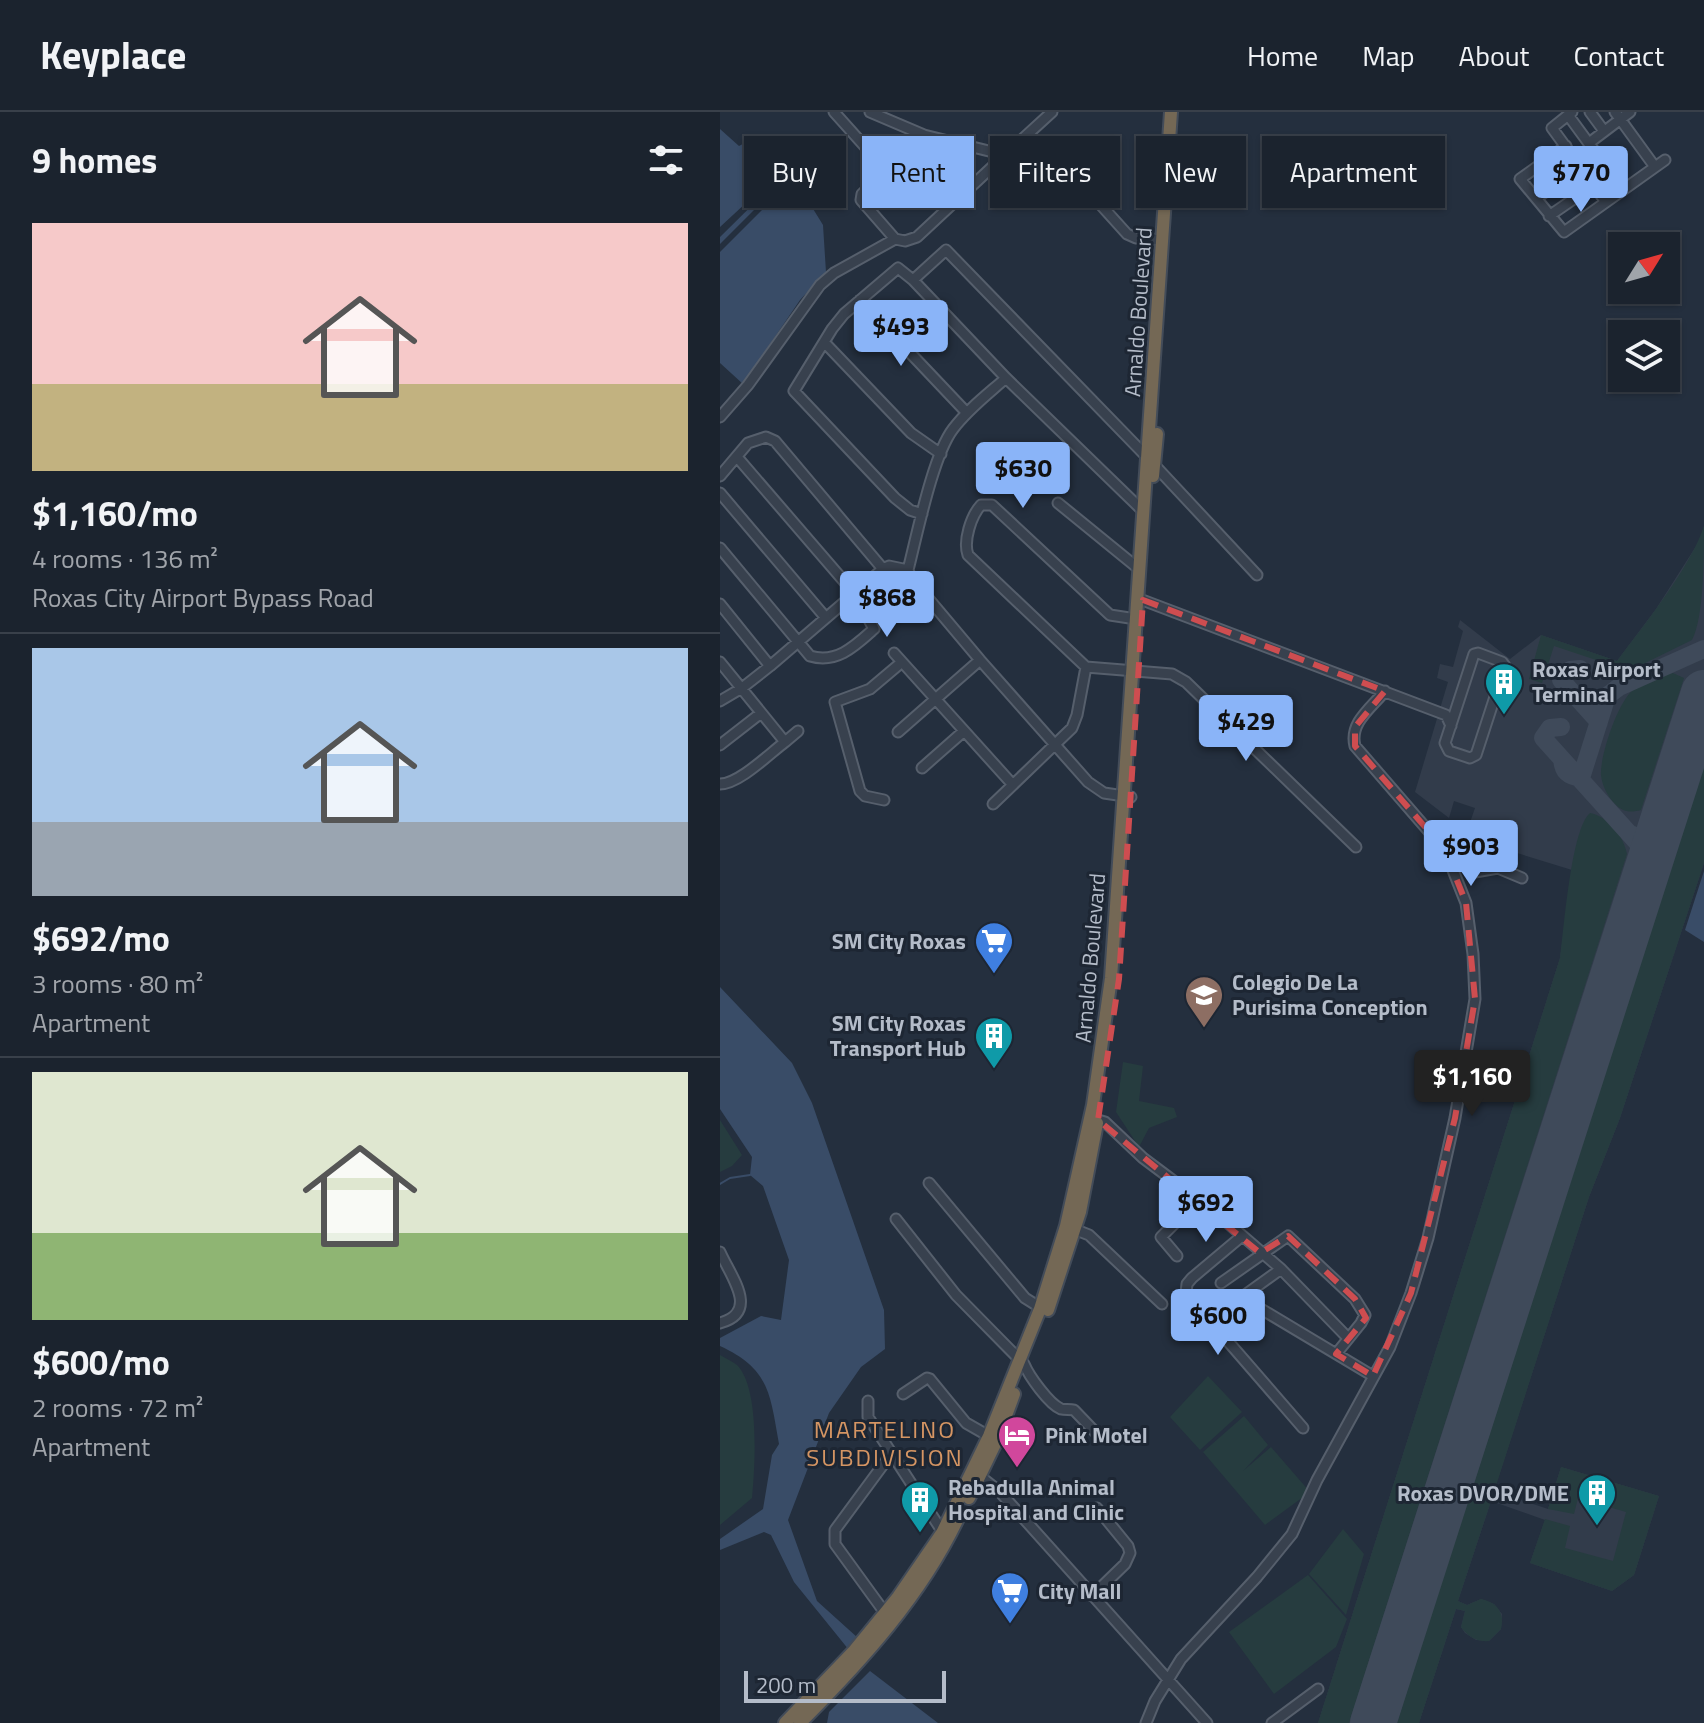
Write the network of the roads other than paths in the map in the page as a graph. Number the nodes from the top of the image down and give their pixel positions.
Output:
1 (834, 112) edge
2 (870, 112) edge
3 (1052, 112) edge
4 (1171, 112) edge
5 (1179, 112) edge
6 (1590, 112) edge
7 (1630, 112) edge
8 (1570, 114) edge
9 (1618, 116) edge
10 (1174, 129) junction
11 (1604, 131) junction
12 (1026, 136) edge
13 (1174, 136) edge
14 (1589, 143) junction
15 (1566, 146) junction
16 (990, 151) edge
17 (1665, 160) dead end
18 (1655, 167) junction
19 (1582, 168) junction
20 (990, 169) edge
21 (1594, 185) junction
22 (1623, 190) junction
23 (1536, 198) junction
24 (1606, 202) junction
25 (1104, 208) edge
26 (1169, 208) edge
27 (1169, 208) edge
28 (1549, 216) junction
29 (895, 239) junction
30 (1163, 240) junction
31 (1164, 266) junction
32 (913, 280) junction
33 (860, 300) junction
34 (824, 342) junction
35 (1006, 378) junction
36 (967, 413) junction
37 (720, 417) edge
38 (941, 454) junction
39 (737, 457) junction
40 (1150, 460) junction
41 (720, 476) edge
42 (720, 493) edge
43 (1058, 503) dead end
44 (1143, 511) junction
45 (922, 514) junction
46 (1145, 531) junction
47 (720, 548) edge
48 (883, 569) junction
49 (1139, 569) junction
50 (910, 574) junction
51 (1257, 575) dead end
52 (855, 594) junction
53 (1140, 599) junction
54 (720, 604) edge
55 (826, 618) junction
56 (1136, 619) junction
57 (798, 641) junction
58 (894, 653) dead end
59 (980, 660) junction
60 (720, 662) edge
61 (902, 662) junction
62 (770, 666) junction
63 (1086, 667) junction
64 (1135, 671) junction
65 (742, 688) junction
66 (1385, 691) junction
67 (935, 700) junction
68 (720, 701) edge
69 (1457, 709) junction
70 (761, 713) junction
71 (1446, 715) junction
72 (1451, 726) junction
73 (798, 731) dead end
74 (964, 731) junction
75 (898, 732) dead end
76 (785, 742) junction
77 (720, 745) edge
78 (1056, 745) junction
79 (922, 768) dead end
80 (720, 784) edge
81 (1013, 785) junction
82 (1127, 797) junction
83 (884, 800) dead end
84 (993, 804) dead end
85 (1463, 830) dead end
86 (1356, 847) dead end
87 (1445, 850) junction
88 (1522, 878) dead end
89 (1097, 1111) junction
90 (929, 1183) dead end
91 (1198, 1200) junction
92 (896, 1219) dead end
93 (1070, 1228) junction
94 (1242, 1236) junction
95 (720, 1252) edge
96 (1260, 1253) junction
97 (1177, 1256) dead end
98 (1281, 1269) junction
99 (1221, 1283) dead end
100 (1162, 1304) dead end
101 (1044, 1310) junction
102 (720, 1323) edge
103 (1348, 1338) junction
104 (1336, 1354) junction
105 (1021, 1362) junction
106 (1373, 1376) junction
107 (903, 1394) dead end
108 (868, 1401) dead end
109 (1303, 1428) dead end
110 (1098, 1435) dead end
111 (993, 1438) junction
112 (891, 1454) junction
113 (976, 1473) junction
114 (1097, 1508) dead end
115 (945, 1536) junction
116 (1092, 1596) junction
117 (889, 1618) junction
118 (1318, 1689) dead end
119 (785, 1723) edge
120 (800, 1723) edge
121 (1146, 1723) edge
122 (1207, 1723) edge
123 (1272, 1723) edge

1 - 29 street
2 - 16 street
3 - 12 street
4 - 10 highway, Arnaldo Boulevard
5 - 10 highway, Arnaldo Boulevard
6 - 11 street
7 - 9 street
8 - 14 street
8 - 15 street
9 - 11 street
9 - 18 street
10 - 13 highway, Arnaldo Boulevard
11 - 14 street
14 - 22 street
15 - 19 street
15 - 23 street
17 - 18 street
18 - 22 street
19 - 21 street
19 - 23 street
20 - 29 street
21 - 24 street
21 - 28 street
22 - 24 street
23 - 28 street
24 - 28 street
25 - 30 street
26 - 30 highway, Arnaldo Boulevard
27 - 31 highway, Arnaldo Boulevard
29 - 37 street
30 - 31 highway, Arnaldo Boulevard
31 - 40 highway, Arnaldo Boulevard
32 - 33 street
32 - 35 street
32 - 40 street
33 - 34 street
33 - 36 street
34 - 38 street
34 - 45 street
35 - 36 street
35 - 44 street
36 - 38 street
38 - 45 street
39 - 41 street
39 - 48 street
39 - 52 street
40 - 44 highway, Arnaldo Boulevard
40 - 46 highway, Arnaldo Boulevard
40 - 51 street
42 - 55 street
43 - 49 street
44 - 46 highway, Arnaldo Boulevard
45 - 50 street
46 - 49 highway, Arnaldo Boulevard
46 - 53 highway, Arnaldo Boulevard
47 - 57 street
48 - 50 street
48 - 52 street
49 - 53 highway, Arnaldo Boulevard
50 - 59 street
52 - 55 street
52 - 57 street
53 - 56 highway, Arnaldo Boulevard
53 - 64 highway, Arnaldo Boulevard
53 - 66 street
54 - 62 street
55 - 57 street
56 - 63 street
56 - 64 highway, Arnaldo Boulevard
57 - 62 street
58 - 61 street
59 - 67 street
59 - 78 street
60 - 65 street
61 - 67 street
61 - 83 street
62 - 65 street
63 - 64 street
63 - 78 street
64 - 82 highway, Arnaldo Boulevard
64 - 86 street
65 - 68 street
65 - 70 street
66 - 71 street
66 - 87 street
67 - 74 street
67 - 75 street
69 - 71 street
69 - 72 street
69 - 72 street
70 - 76 street
70 - 77 street
71 - 72 street
73 - 76 street
74 - 79 street
74 - 81 street
76 - 80 street
78 - 81 street
78 - 82 street
81 - 84 street
82 - 89 highway, Arnaldo Boulevard
85 - 87 street
87 - 88 street
87 - 106 street
89 - 91 street
89 - 93 highway, Arnaldo Boulevard
90 - 101 street
91 - 94 street
91 - 97 street
92 - 105 street
93 - 100 street
93 - 101 highway, Arnaldo Boulevard
94 - 96 street
94 - 109 street
95 - 102 street
96 - 98 street
96 - 99 street
96 - 103 street
98 - 103 street
98 - 104 street
101 - 105 highway, Arnaldo Boulevard
103 - 104 street
104 - 106 street
105 - 110 street
105 - 111 highway, Arnaldo Boulevard
106 - 121 street
107 - 111 street
108 - 112 street
111 - 113 highway, Arnaldo Boulevard
112 - 115 street
112 - 117 street
113 - 115 highway, Arnaldo Boulevard
113 - 116 street
114 - 116 street
115 - 117 highway, Arnaldo Boulevard
116 - 122 street
117 - 119 highway, Arnaldo Boulevard
117 - 120 highway, Arnaldo Boulevard
118 - 123 street

